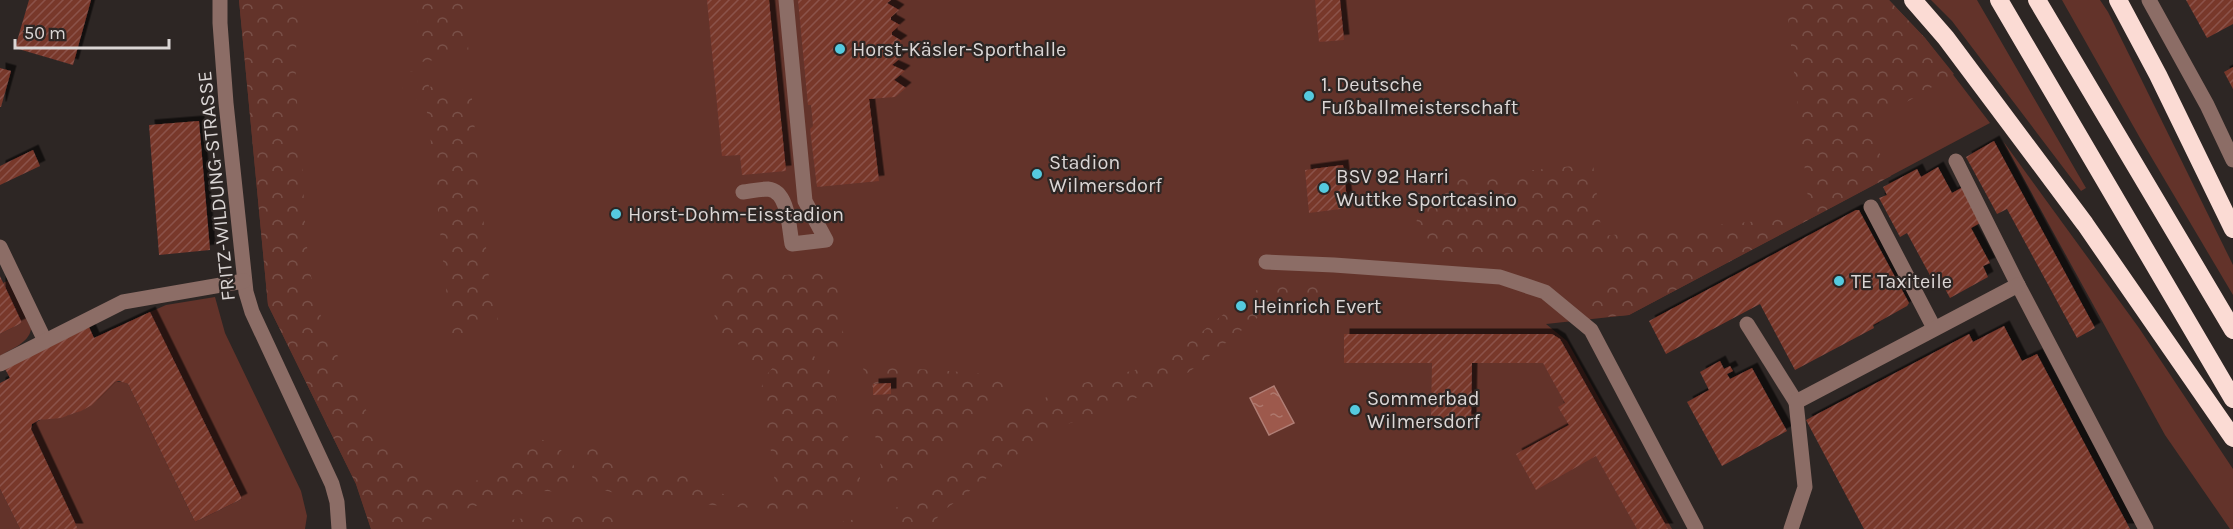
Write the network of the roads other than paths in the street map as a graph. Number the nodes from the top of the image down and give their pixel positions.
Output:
1 (220, 0) edge
2 (786, 0) edge
3 (1913, 0) edge
4 (1999, 0) edge
5 (2037, 0) edge
6 (2118, 0) edge
7 (2149, 0) edge
8 (2233, 160) edge
9 (1956, 161) dead end
10 (743, 192) dead end
11 (1870, 207) dead end
12 (2233, 229) edge
13 (0, 247) edge
14 (1266, 262) dead end
15 (244, 281) junction
16 (2018, 285) junction
17 (1747, 324) dead end
18 (1934, 328) junction
19 (2233, 330) edge
20 (45, 341) junction
21 (0, 364) edge
22 (2233, 399) edge
23 (1796, 402) junction
24 (2233, 438) edge
25 (339, 529) edge
26 (1696, 529) edge
27 (1791, 529) edge
28 (2146, 529) edge

1 - 15 street, FRITZ-WILDUNG-STRASSE
2 - 10 street
3 - 24 highway
4 - 22 highway
5 - 19 highway
6 - 12 highway
7 - 8 street
9 - 16 street
11 - 18 street
13 - 20 street
14 - 26 street
15 - 20 street
15 - 25 street, FRITZ-WILDUNG-STRASSE
16 - 18 street
16 - 28 street
17 - 23 street
18 - 23 street
20 - 21 street
23 - 27 street

